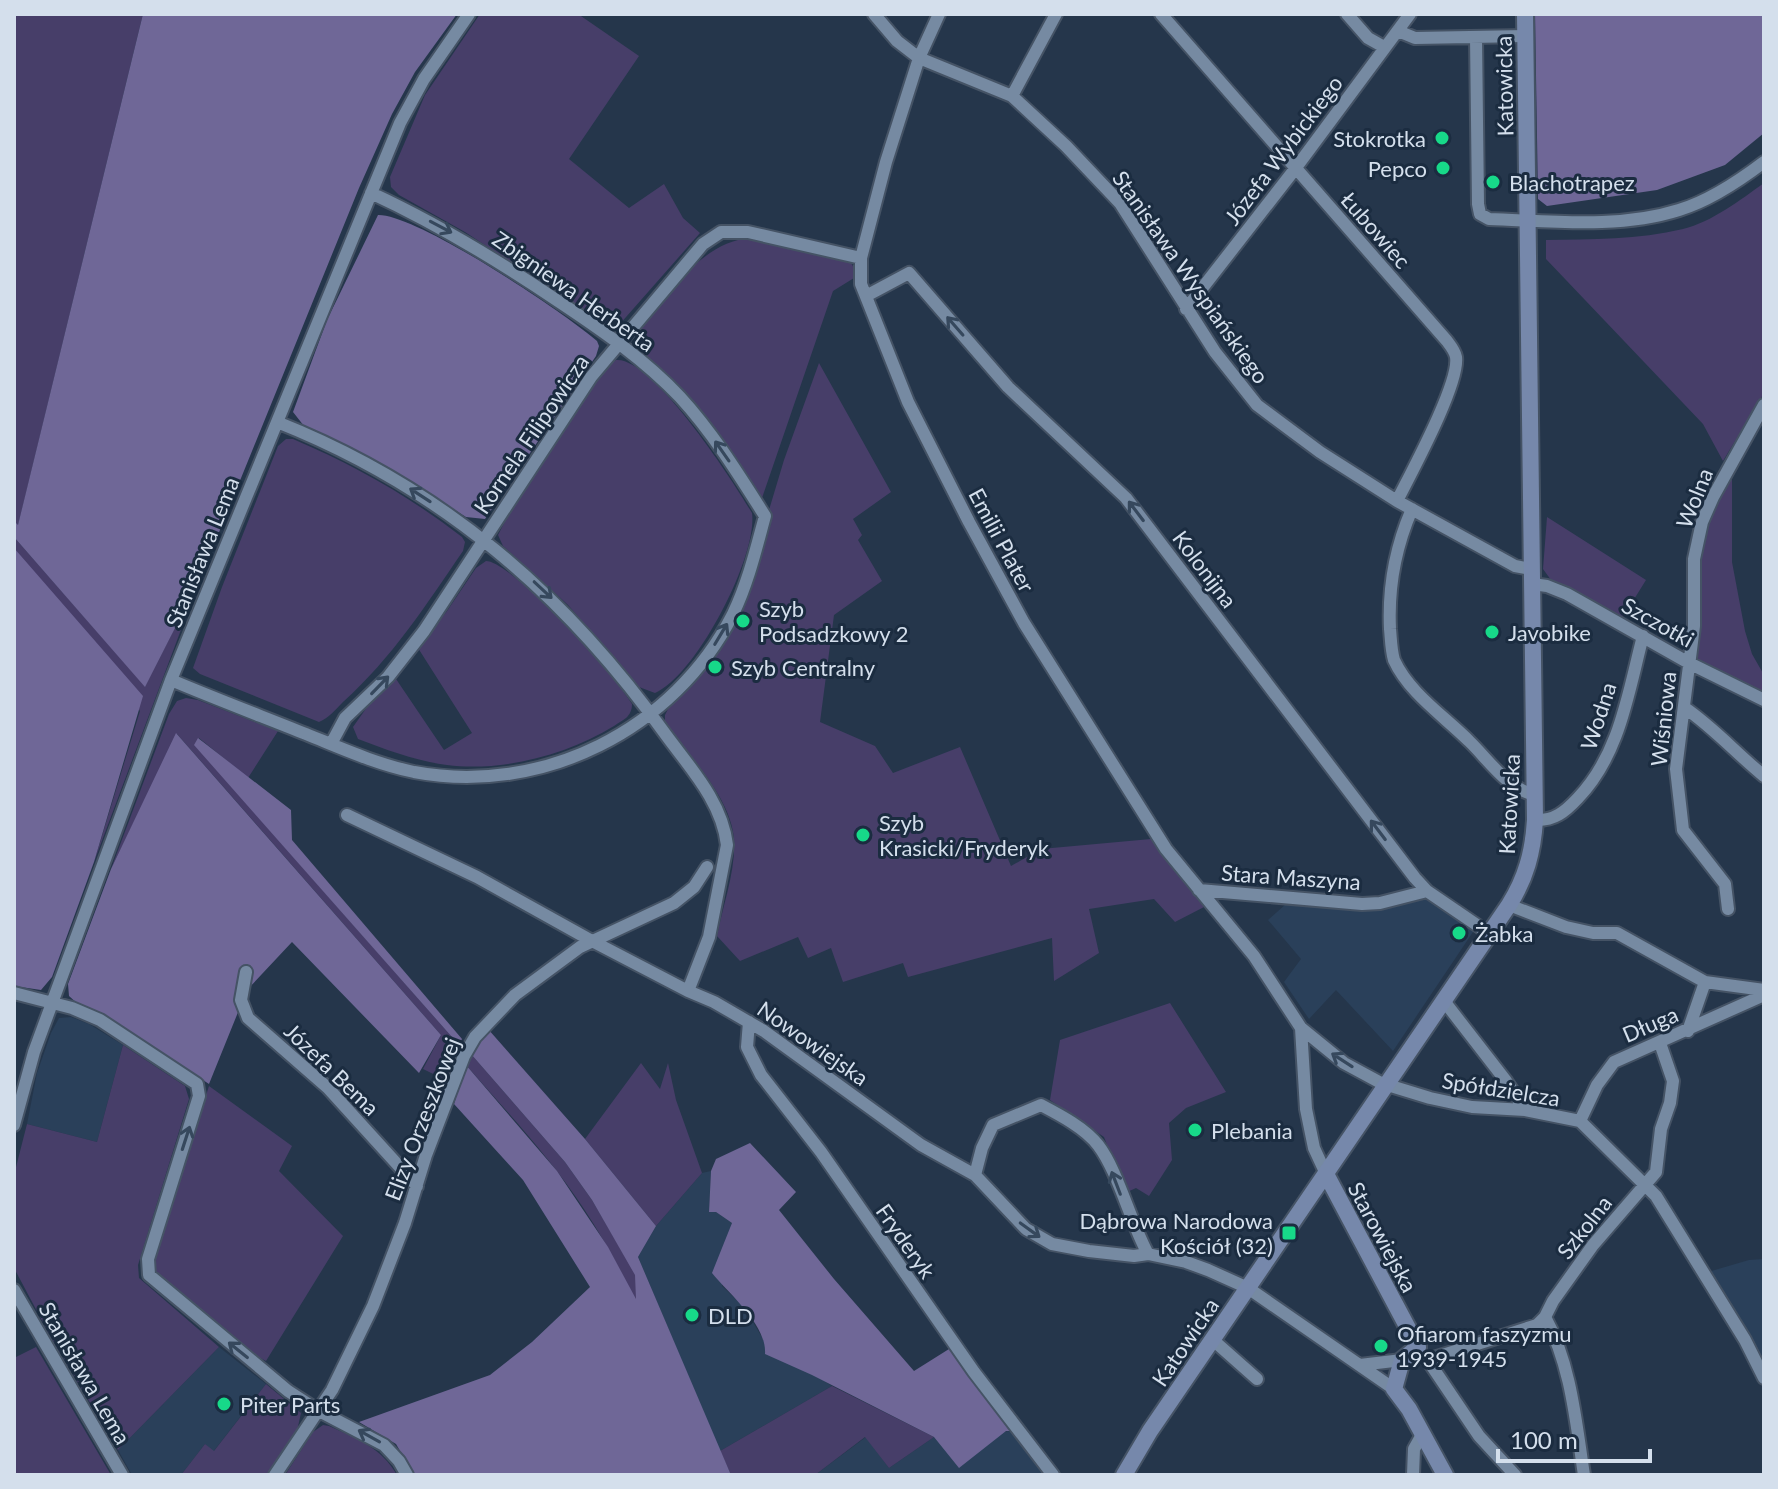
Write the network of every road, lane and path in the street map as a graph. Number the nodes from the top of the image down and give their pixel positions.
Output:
1 (469, 14) edge
2 (874, 14) edge
3 (939, 14) edge
4 (1056, 14) edge
5 (1161, 14) edge
6 (1347, 14) edge
7 (1410, 14) edge
8 (1525, 14) edge
9 (1398, 31) junction
10 (1525, 36) junction
11 (1476, 37) junction
12 (1384, 47) junction
13 (919, 58) junction
14 (1012, 96) junction
15 (1764, 162) edge
16 (1295, 169) junction
17 (371, 193) junction
18 (1527, 220) junction
19 (861, 258) junction
20 (866, 296) junction
21 (1186, 309) junction
22 (618, 342) junction
23 (1764, 405) edge
24 (277, 422) junction
25 (1397, 501) junction
26 (1412, 509) junction
27 (484, 540) junction
28 (1532, 576) junction
29 (1643, 636) junction
30 (1689, 663) junction
31 (171, 680) junction
32 (1764, 700) edge
33 (1685, 708) junction
34 (651, 713) junction
35 (331, 744) junction
36 (1764, 776) edge
37 (1535, 795) junction
38 (347, 815) dead end
39 (1535, 820) junction
40 (707, 867) dead end
41 (1199, 890) junction
42 (1427, 891) junction
43 (1509, 905) junction
44 (1728, 909) dead end
45 (1490, 934) junction
46 (592, 941) junction
47 (246, 972) dead end
48 (1705, 982) junction
49 (1720, 986) junction
50 (688, 991) junction
51 (14, 993) edge
52 (1764, 993) edge
53 (1444, 1001) junction
54 (52, 1003) junction
55 (1727, 1011) junction
56 (749, 1022) junction
57 (1301, 1028) junction
58 (1688, 1031) junction
59 (1660, 1043) junction
60 (1387, 1084) junction
61 (1525, 1110) junction
62 (1580, 1121) junction
63 (14, 1125) edge
64 (1326, 1174) junction
65 (975, 1175) junction
66 (1643, 1185) junction
67 (417, 1186) junction
68 (1148, 1254) junction
69 (1248, 1288) junction
70 (14, 1290) edge
71 (1545, 1317) junction
72 (1213, 1340) junction
73 (1423, 1353) junction
74 (1402, 1360) junction
75 (1360, 1365) junction
76 (1764, 1378) edge
77 (1257, 1379) dead end
78 (1394, 1389) junction
79 (319, 1411) junction
80 (1423, 1433) junction
81 (122, 1475) edge
82 (275, 1475) edge
83 (407, 1475) edge
84 (1053, 1475) edge
85 (1124, 1475) edge
86 (1413, 1475) edge
87 (1445, 1475) edge
88 (1515, 1475) edge
89 (1584, 1475) edge

1 - 17 street, Stanisława Lema
2 - 13 street, Stanisława Wyspiańskiego
3 - 13 street, Emilii Plater
4 - 14 street
5 - 16 street, Łubowiec
6 - 12 street
7 - 9 street, Józefa Wybickiego
8 - 10 street, Katowicka
9 - 11 street
9 - 12 street, Józefa Wybickiego
10 - 11 street
10 - 18 street, Katowicka
11 - 18 street
12 - 16 street, Józefa Wybickiego
13 - 14 street, Stanisława Wyspiańskiego
13 - 19 street, Emilii Plater
14 - 21 street, Stanisława Wyspiańskiego
15 - 18 street
16 - 21 street, Józefa Wybickiego
16 - 25 street, Łubowiec
17 -> 22 street, Zbigniewa Herberta
17 - 24 street, Stanisława Lema
18 - 28 street, Katowicka
19 - 20 street, Emilii Plater
19 - 22 street, Kornela Filipowicza
20 - 41 street, Emilii Plater
42 -> 20 street, Kolonijna
21 - 25 street, Stanisława Wyspiańskiego
22 - 27 street, Kornela Filipowicza
34 -> 22 street, Zbigniewa Herberta
23 - 30 street, Wolna
27 -> 24 street
24 - 31 street, Stanisława Lema
25 - 26 street, Stanisława Wyspiańskiego
26 - 28 street, Stanisława Wyspiańskiego
26 - 37 street
27 -> 34 street
35 -> 27 street, Kornela Filipowicza
28 - 29 street, Szczotki
28 - 37 street, Katowicka
29 - 30 street, Szczotki
29 - 39 street, Wodna
30 - 32 street, Szczotki
30 - 33 street, Wiśniowa
31 - 35 street, Zbigniewa Herberta
31 - 54 street, Stanisława Lema
33 - 36 street
33 - 44 street, Wiśniowa
34 - 35 street, Zbigniewa Herberta
34 - 50 street
37 - 39 street, Katowicka
38 - 46 street, Nowowiejska
39 - 43 street, Katowicka
40 - 46 street, Elizy Orzeszkowej
41 - 42 street, Stara Maszyna
41 - 57 street, Emilii Plater
42 - 45 street, Kolonijna
43 - 45 street, Katowicka
43 - 48 street
45 - 53 street, Katowicka
46 - 50 street, Nowowiejska
46 - 67 street, Elizy Orzeszkowej
47 - 67 street, Józefa Bema
48 - 49 street
48 - 58 street
49 - 52 street
49 - 55 street
50 - 56 street, Nowowiejska
51 - 54 street
52 - 55 street, Długa
53 - 60 street, Katowicka
53 - 61 street
54 - 63 street, Stanisława Lema
79 -> 54 street
55 - 58 street, Długa
56 - 65 street, Nowowiejska
56 - 84 street, Fryderyk
60 -> 57 street, Emilii Plater
57 - 64 street
58 - 59 street, Długa
59 - 62 street, Długa
59 - 66 street, Szkolna
60 - 61 street, Spółdzielcza
60 - 64 street, Katowicka
61 - 62 street, Spółdzielcza
62 - 66 street, Spółdzielcza
64 - 69 street, Katowicka
64 - 73 street, Starowiejska
65 -> 68 street, Nowowiejska
68 -> 65 street
66 - 71 street, Szkolna
66 - 76 street, Spółdzielcza
67 - 79 street, Elizy Orzeszkowej
68 - 69 street, Nowowiejska
69 - 72 street, Katowicka
69 - 75 street, Nowowiejska
70 - 81 street, Stanisława Lema
71 - 73 street
71 - 89 street
72 - 77 street
72 - 85 street, Katowicka
73 - 74 street
73 - 88 street, Starowiejska
74 - 75 street
74 - 78 street
75 - 78 street, Nowowiejska
78 - 80 street
79 - 82 street, Elizy Orzeszkowej
83 -> 79 street
80 - 86 street
80 - 87 street

